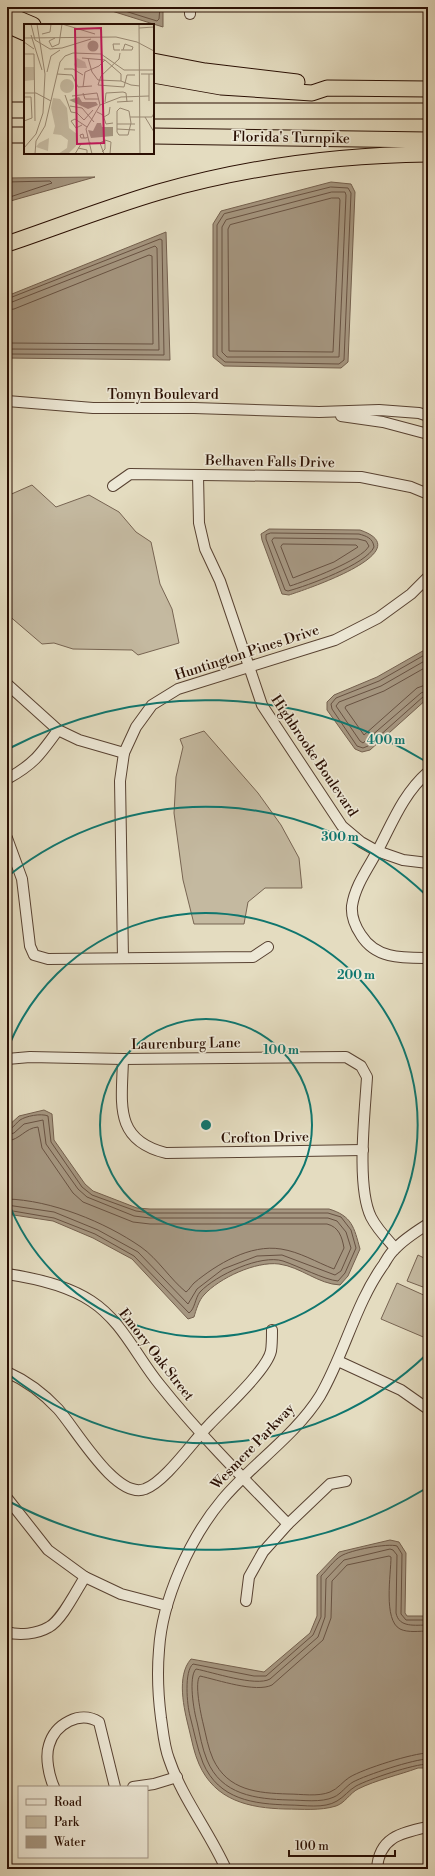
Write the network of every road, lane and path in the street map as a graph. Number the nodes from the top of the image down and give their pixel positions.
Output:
1 (7, 14) edge
2 (31, 24) edge
3 (7, 25) edge
4 (24, 33) edge
5 (154, 61) edge
6 (154, 76) edge
7 (327, 88) junction
8 (428, 88) edge
9 (7, 110) edge
10 (24, 110) edge
11 (154, 111) edge
12 (428, 111) edge
13 (7, 135) edge
14 (24, 135) edge
15 (154, 136) edge
16 (428, 140) edge
17 (428, 154) edge
18 (7, 244) edge
19 (7, 401) edge
20 (319, 412) junction
21 (428, 416) edge
22 (428, 434) edge
23 (198, 475) junction
24 (113, 486) dead end
25 (428, 494) edge
26 (428, 577) edge
27 (247, 666) junction
28 (7, 684) edge
29 (58, 730) junction
30 (124, 753) junction
31 (428, 772) edge
32 (7, 779) edge
33 (7, 838) edge
34 (378, 851) junction
35 (428, 862) edge
36 (268, 947) dead end
37 (123, 958) junction
38 (428, 958) edge
39 (7, 1059) edge
40 (122, 1059) junction
41 (363, 1150) junction
42 (428, 1224) edge
43 (395, 1248) junction
44 (7, 1274) edge
45 (272, 1330) dead end
46 (338, 1361) junction
47 (7, 1372) edge
48 (428, 1409) edge
49 (201, 1432) junction
50 (242, 1476) junction
51 (346, 1480) dead end
52 (7, 1498) edge
53 (288, 1524) junction
54 (85, 1577) junction
55 (246, 1601) dead end
56 (167, 1606) junction
57 (7, 1632) edge
58 (177, 1777) junction
59 (54, 1786) edge
60 (115, 1786) edge
61 (140, 1786) edge
62 (428, 1827) edge
63 (226, 1869) edge
64 (377, 1869) edge

1 - 2 highway
3 - 4 highway
5 - 7 highway
6 - 7 highway
7 - 8 highway
9 - 10 highway
11 - 12 highway, Florida's Turnpike
13 - 14 highway
15 - 16 highway, Florida's Turnpike
17 - 18 highway
19 - 20 street, Tomyn Boulevard
20 - 21 street, Tomyn Boulevard
20 - 22 street, Tomyn Boulevard
23 - 24 street, Belhaven Falls Drive
23 - 25 street, Belhaven Falls Drive
23 - 27 street, Highbrooke Boulevard
26 - 27 street, Huntington Pines Drive
27 - 30 street, Huntington Pines Drive
27 - 34 street, Highbrooke Boulevard
28 - 29 street
29 - 30 street
29 - 32 street
30 - 37 street, Huntington Pines Drive
31 - 34 street
33 - 37 street
34 - 35 street, Highbrooke Boulevard
34 - 38 street
36 - 37 street
39 - 40 street, Laurenburg Lane
40 - 41 street, Crofton Drive
40 - 41 street, Laurenburg Lane
41 - 43 street, Laurenburg Lane
42 - 43 street, Wesmere Parkway
43 - 46 street, Wesmere Parkway
44 - 49 street, Emory Oak Street
45 - 49 street
46 - 48 street
46 - 50 street, Wesmere Parkway
47 - 49 street
49 - 50 street, Emory Oak Street
50 - 53 street, Emory Oak Street
50 - 56 street, Wesmere Parkway
51 - 53 street
52 - 54 street
53 - 55 street
54 - 56 street
54 - 57 street
56 - 58 street, Wesmere Parkway
58 - 61 street
58 - 63 street, Wesmere Parkway
59 - 60 street
62 - 64 street

